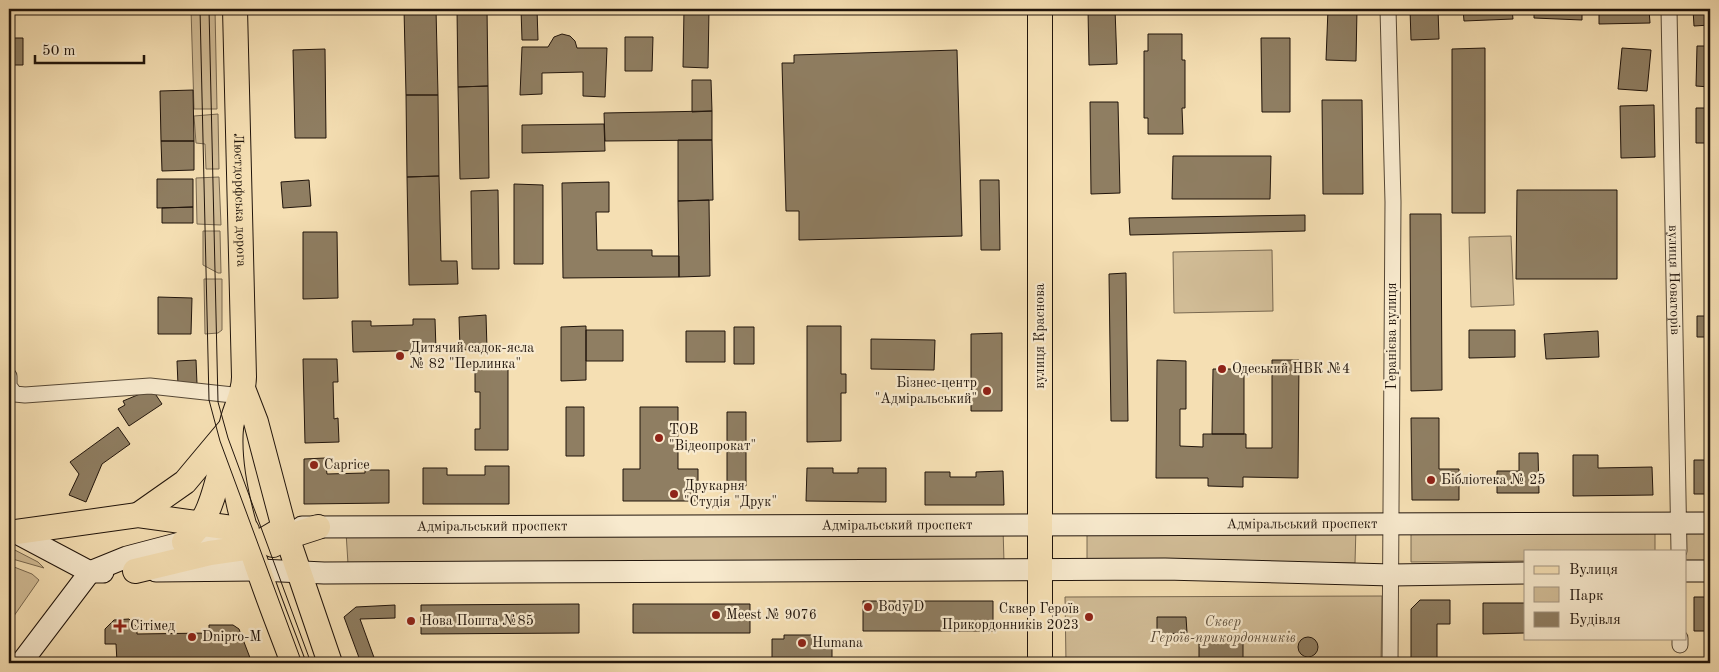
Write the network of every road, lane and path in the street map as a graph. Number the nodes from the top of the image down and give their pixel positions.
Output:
1 (235, 9) edge
2 (1040, 9) edge
3 (1388, 9) edge
4 (1669, 9) edge
5 (9, 376) edge
6 (243, 393) junction
7 (231, 427) junction
8 (138, 515) junction
9 (202, 523) junction
10 (1677, 523) junction
11 (1710, 523) edge
12 (1040, 524) junction
13 (1392, 524) junction
14 (318, 527) joint
15 (12, 530) edge
16 (286, 533) junction
17 (184, 542) junction
18 (1678, 550) edge
19 (254, 552) junction
20 (1039, 570) junction
21 (135, 571) joint
22 (1686, 571) edge
23 (1710, 571) edge
24 (90, 572) junction
25 (299, 573) junction
26 (1524, 573) edge
27 (1392, 575) junction
28 (21, 663) edge
29 (293, 663) edge
30 (330, 663) edge
31 (1040, 663) edge
32 (1390, 663) edge

1 - 6 main road, Люстдорфська дорога
2 - 12 main road, вулиця Краснова
3 - 13 street, Геранієва вулиця
4 - 10 street, вулиця Новаторів
5 - 6 street
6 - 7 main road, Люстдорфська дорога
6 - 16 main road, Люстдорфська дорога
7 - 8 main road
7 - 9 main road
7 - 19 main road, Люстдорфська дорога
8 - 9 main road
8 - 15 main road
9 - 17 main road
9 - 19 main road
10 - 11 main road, Адміральський проспект
10 - 13 main road, Адміральський проспект
10 - 18 street, вулиця Новаторів
12 - 13 main road, Адміральський проспект
12 - 14 main road, Адміральський проспект
12 - 20 main road, вулиця Краснова
13 - 27 street, Геранієва вулиця
14 - 16 main road
15 - 24 main road
16 - 19 main road
16 - 19 main road
16 - 25 main road, Люстдорфська дорога
17 - 19 main road
17 - 24 main road
19 - 21 main road
19 - 25 main road
19 - 29 main road, Люстдорфська дорога
20 - 25 main road
20 - 27 main road
20 - 31 main road, вулиця Краснова
21 - 24 main road
22 - 23 main road
24 - 28 main road
25 - 30 main road, Люстдорфська дорога
26 - 27 main road
27 - 32 street, Геранієва вулиця

